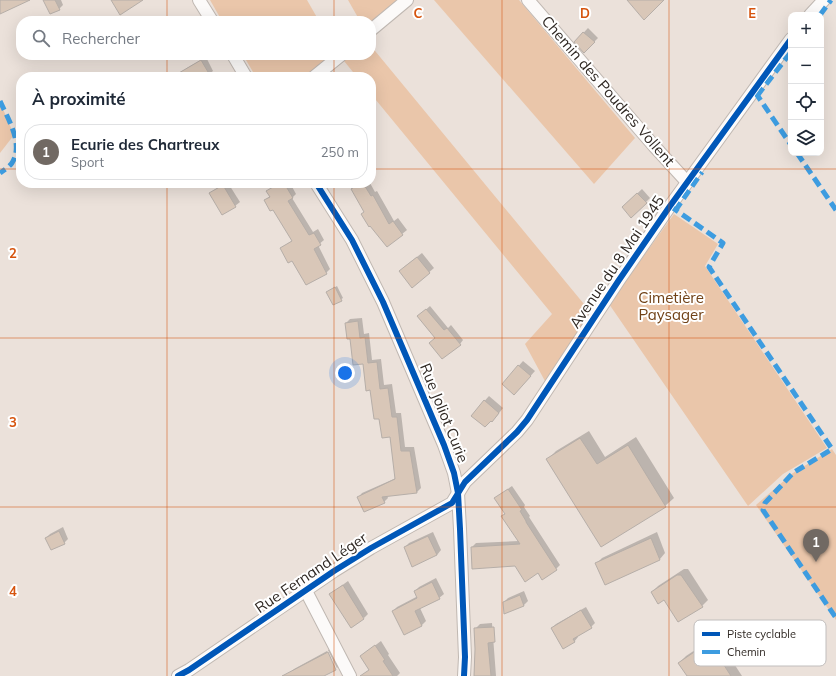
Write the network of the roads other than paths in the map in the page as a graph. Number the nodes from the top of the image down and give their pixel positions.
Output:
1 (199, 0) edge
2 (407, 0) edge
3 (528, 0) edge
4 (824, 0) edge
5 (813, 12) edge
6 (209, 16) edge
7 (376, 26) edge
8 (788, 43) edge
9 (236, 60) edge
10 (335, 60) edge
11 (243, 72) edge
12 (320, 72) edge
13 (687, 182) junction
14 (319, 188) edge
15 (458, 493) junction
16 (306, 591) junction
17 (178, 676) edge
18 (350, 676) edge
19 (464, 676) edge

1 - 6 street
2 - 7 street
3 - 13 street, Chemin des Poudres Vollent
4 - 5 street
8 - 13 street, Avenue du 8 Mai 1945
9 - 11 street
10 - 12 street
13 - 15 street, Avenue du 8 Mai 1945
14 - 15 street, Rue Joliot Curie
15 - 16 street, Rue Fernand Léger
15 - 19 street, Rue Joliot Curie
16 - 17 street, Rue Fernand Léger
16 - 18 street

